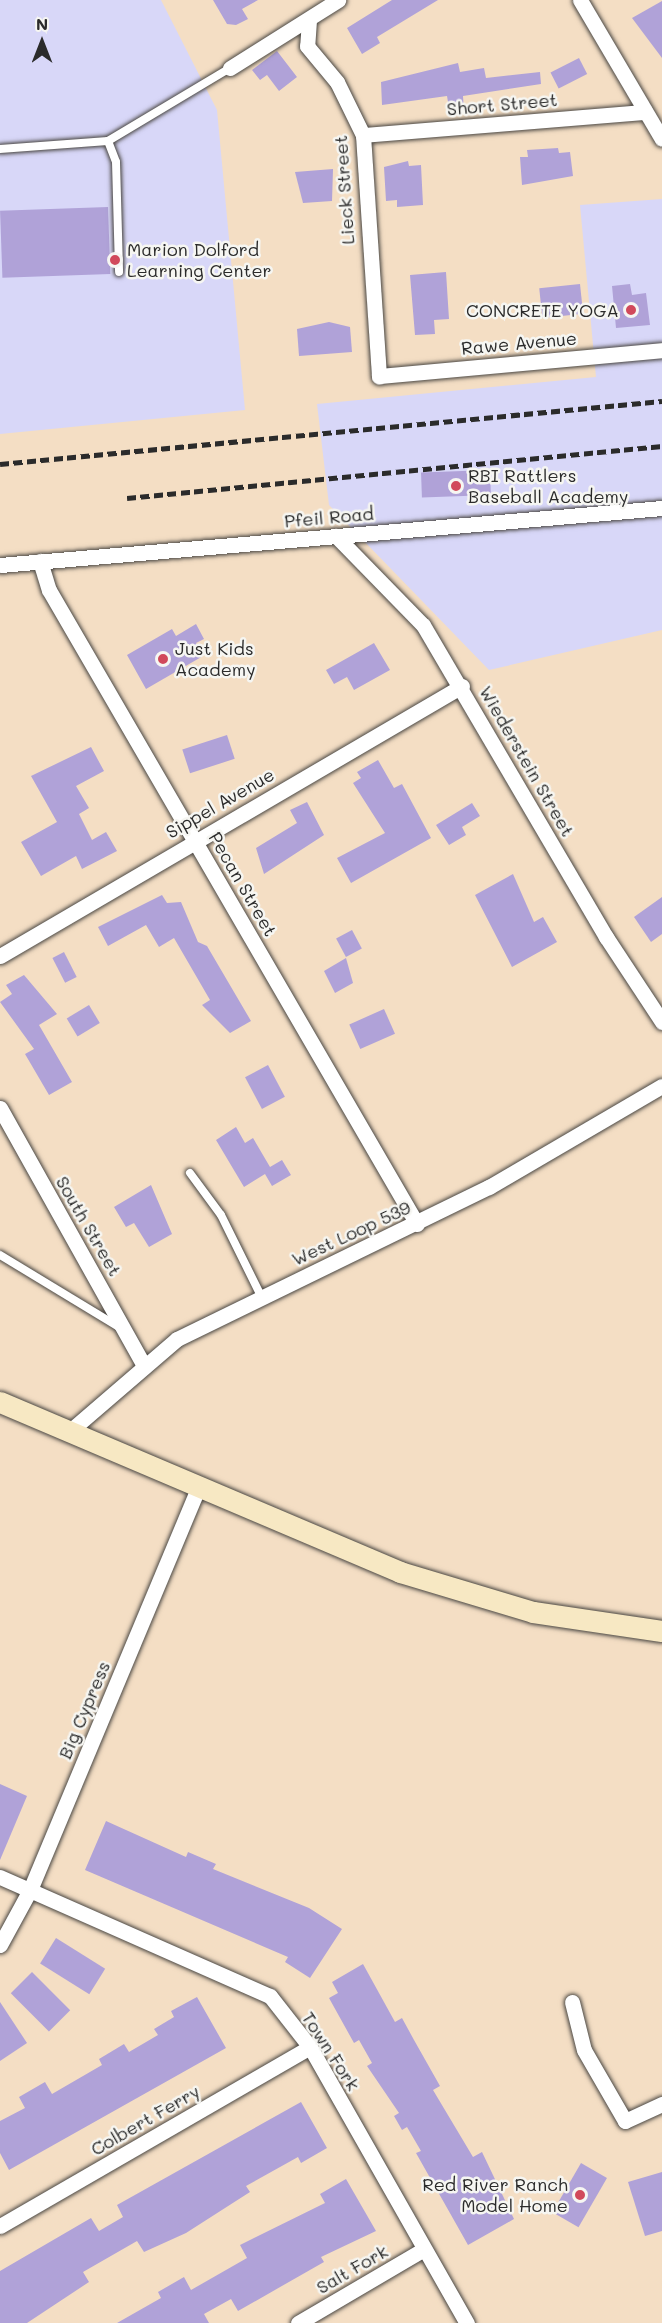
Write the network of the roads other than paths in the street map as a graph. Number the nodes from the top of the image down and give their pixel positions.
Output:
1 (338, 0) edge
2 (580, 0) edge
3 (309, 20) junction
4 (230, 68) joint
5 (645, 112) junction
6 (363, 135) junction
7 (662, 139) edge
8 (108, 141) junction
9 (0, 149) edge
10 (119, 272) dead end
11 (662, 350) edge
12 (379, 376) joint
13 (662, 508) edge
14 (336, 536) junction
15 (40, 561) junction
16 (0, 565) edge
17 (462, 686) junction
18 (195, 840) junction
19 (0, 956) edge
20 (662, 1022) edge
21 (662, 1086) edge
22 (0, 1108) edge
23 (190, 1173) dead end
24 (417, 1224) junction
25 (0, 1256) edge
26 (262, 1298) junction
27 (124, 1329) junction
28 (143, 1364) junction
29 (0, 1402) edge
30 (70, 1431) junction
31 (199, 1486) junction
32 (662, 1631) edge
33 (0, 1878) edge
34 (30, 1890) junction
35 (0, 1945) edge
36 (572, 2002) dead end
37 (310, 2047) junction
38 (662, 2104) edge
39 (0, 2226) edge
40 (424, 2249) junction
41 (298, 2323) edge
42 (467, 2323) edge

1 - 3 street
2 - 5 street
3 - 4 street
3 - 6 street, Lieck Street
4 - 8 lane
5 - 6 street, Short Street
5 - 7 street
6 - 12 street, Lieck Street
8 - 9 lane
8 - 10 lane
11 - 12 street, Rawe Avenue
13 - 14 street, Pfeil Road
14 - 15 street, Pfeil Road
14 - 17 street, Wiederstein Street
15 - 16 street, Pfeil Road
15 - 18 street, Pecan Street
17 - 18 street, Sippel Avenue
17 - 20 street, Wiederstein Street
18 - 19 street, Sippel Avenue
18 - 24 street, Pecan Street
21 - 24 street, West Loop 539
22 - 27 street, South Street
23 - 26 lane
24 - 26 street, West Loop 539
25 - 27 lane
26 - 28 street, West Loop 539
27 - 28 street, South Street
28 - 30 street, West Loop 539
29 - 30 main road
30 - 31 main road
31 - 32 main road
31 - 34 street, Big Cypress
33 - 34 street, Town Fork
34 - 35 street, Big Cypress
34 - 37 street, Town Fork
36 - 38 street
37 - 39 street, Colbert Ferry
37 - 40 street, Town Fork
40 - 41 street, Salt Fork
40 - 42 street, Town Fork

